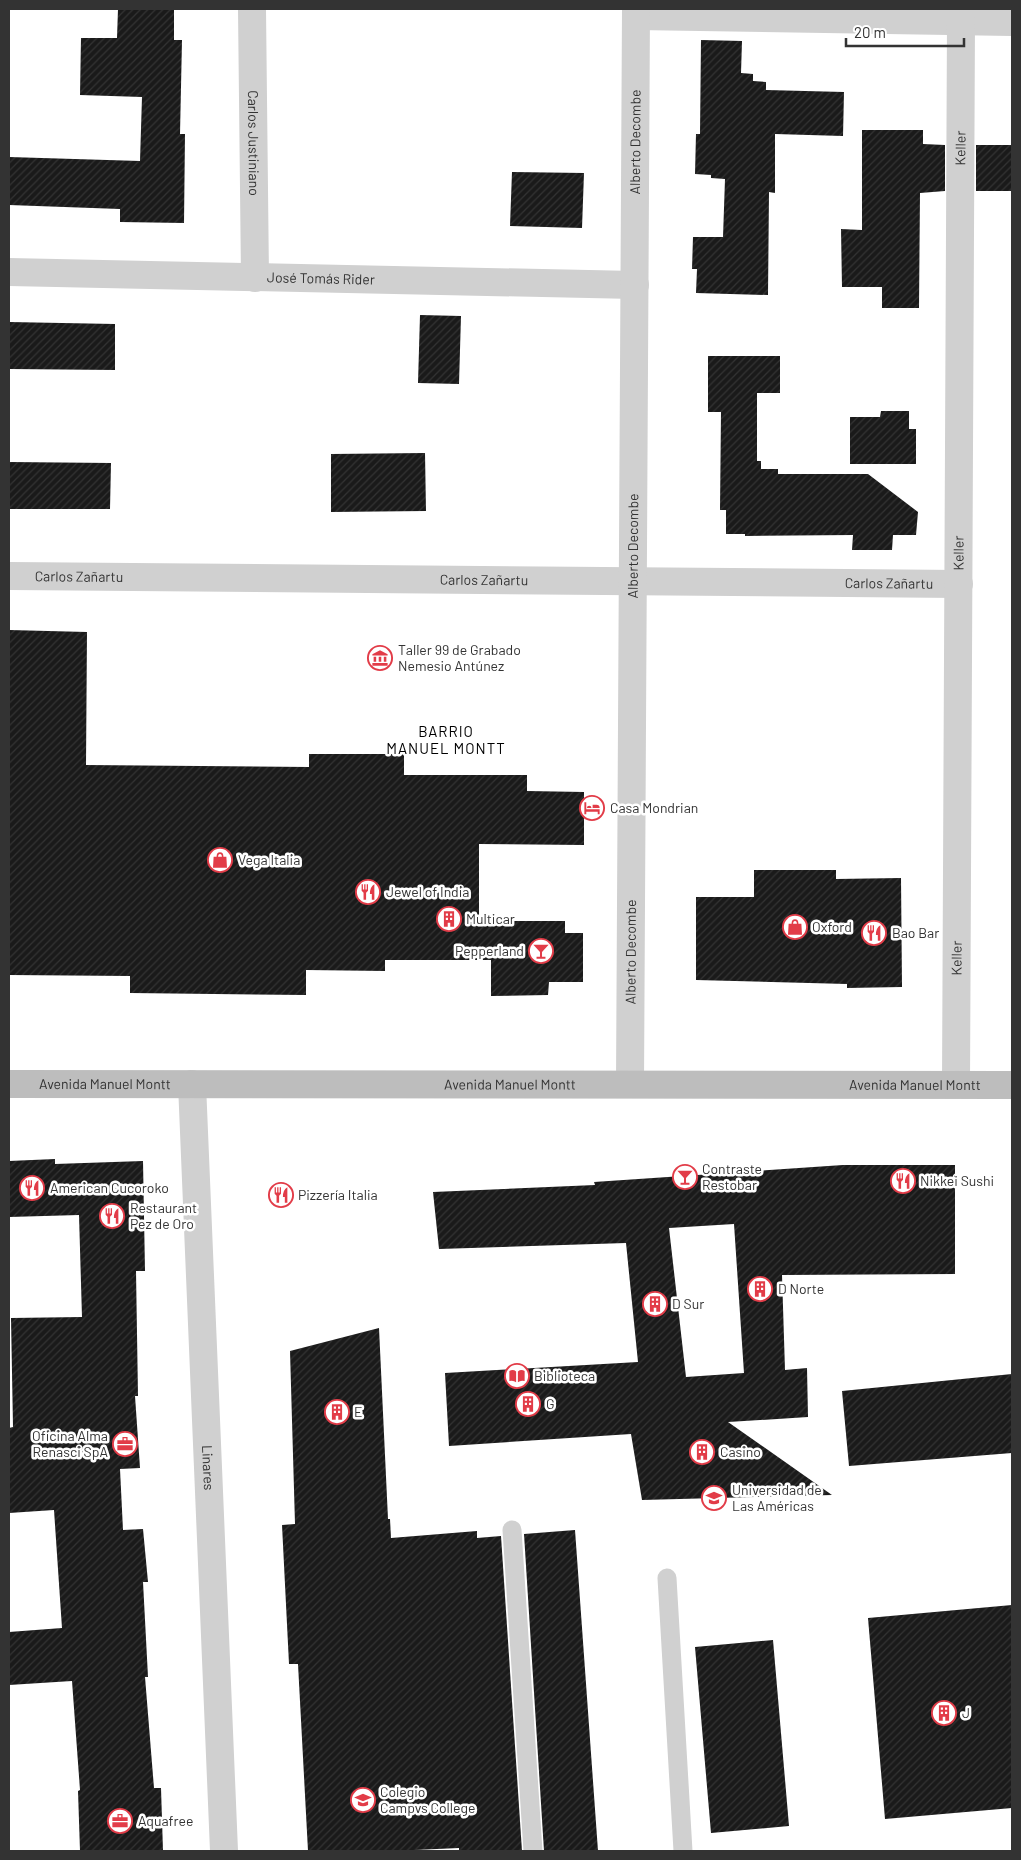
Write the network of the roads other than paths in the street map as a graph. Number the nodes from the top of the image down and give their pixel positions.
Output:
1 (252, 9) edge
2 (636, 12) edge
3 (961, 21) junction
4 (1012, 22) edge
5 (9, 272) edge
6 (255, 278) junction
7 (634, 285) junction
8 (9, 576) edge
9 (633, 582) junction
10 (959, 584) junction
11 (9, 1084) edge
12 (192, 1084) junction
13 (630, 1084) junction
14 (956, 1084) junction
15 (1012, 1084) edge
16 (512, 1530) dead end
17 (667, 1578) dead end
18 (224, 1851) edge
19 (532, 1851) edge
20 (683, 1851) edge

1 - 6 street, Carlos Justiniano
2 - 3 street
2 - 7 street, Alberto Decombe
3 - 4 street
3 - 10 street, Keller
5 - 6 street, José Tomás Rider
6 - 7 street, José Tomás Rider
7 - 9 street, Alberto Decombe
8 - 9 street, Carlos Zañartu
9 - 10 street, Carlos Zañartu
9 - 13 street, Alberto Decombe
10 - 14 street, Keller
11 - 12 main road, Avenida Manuel Montt
12 - 13 main road, Avenida Manuel Montt
12 - 18 street, Linares
13 - 14 main road, Avenida Manuel Montt
14 - 15 main road, Avenida Manuel Montt
16 - 19 lane
17 - 20 lane

